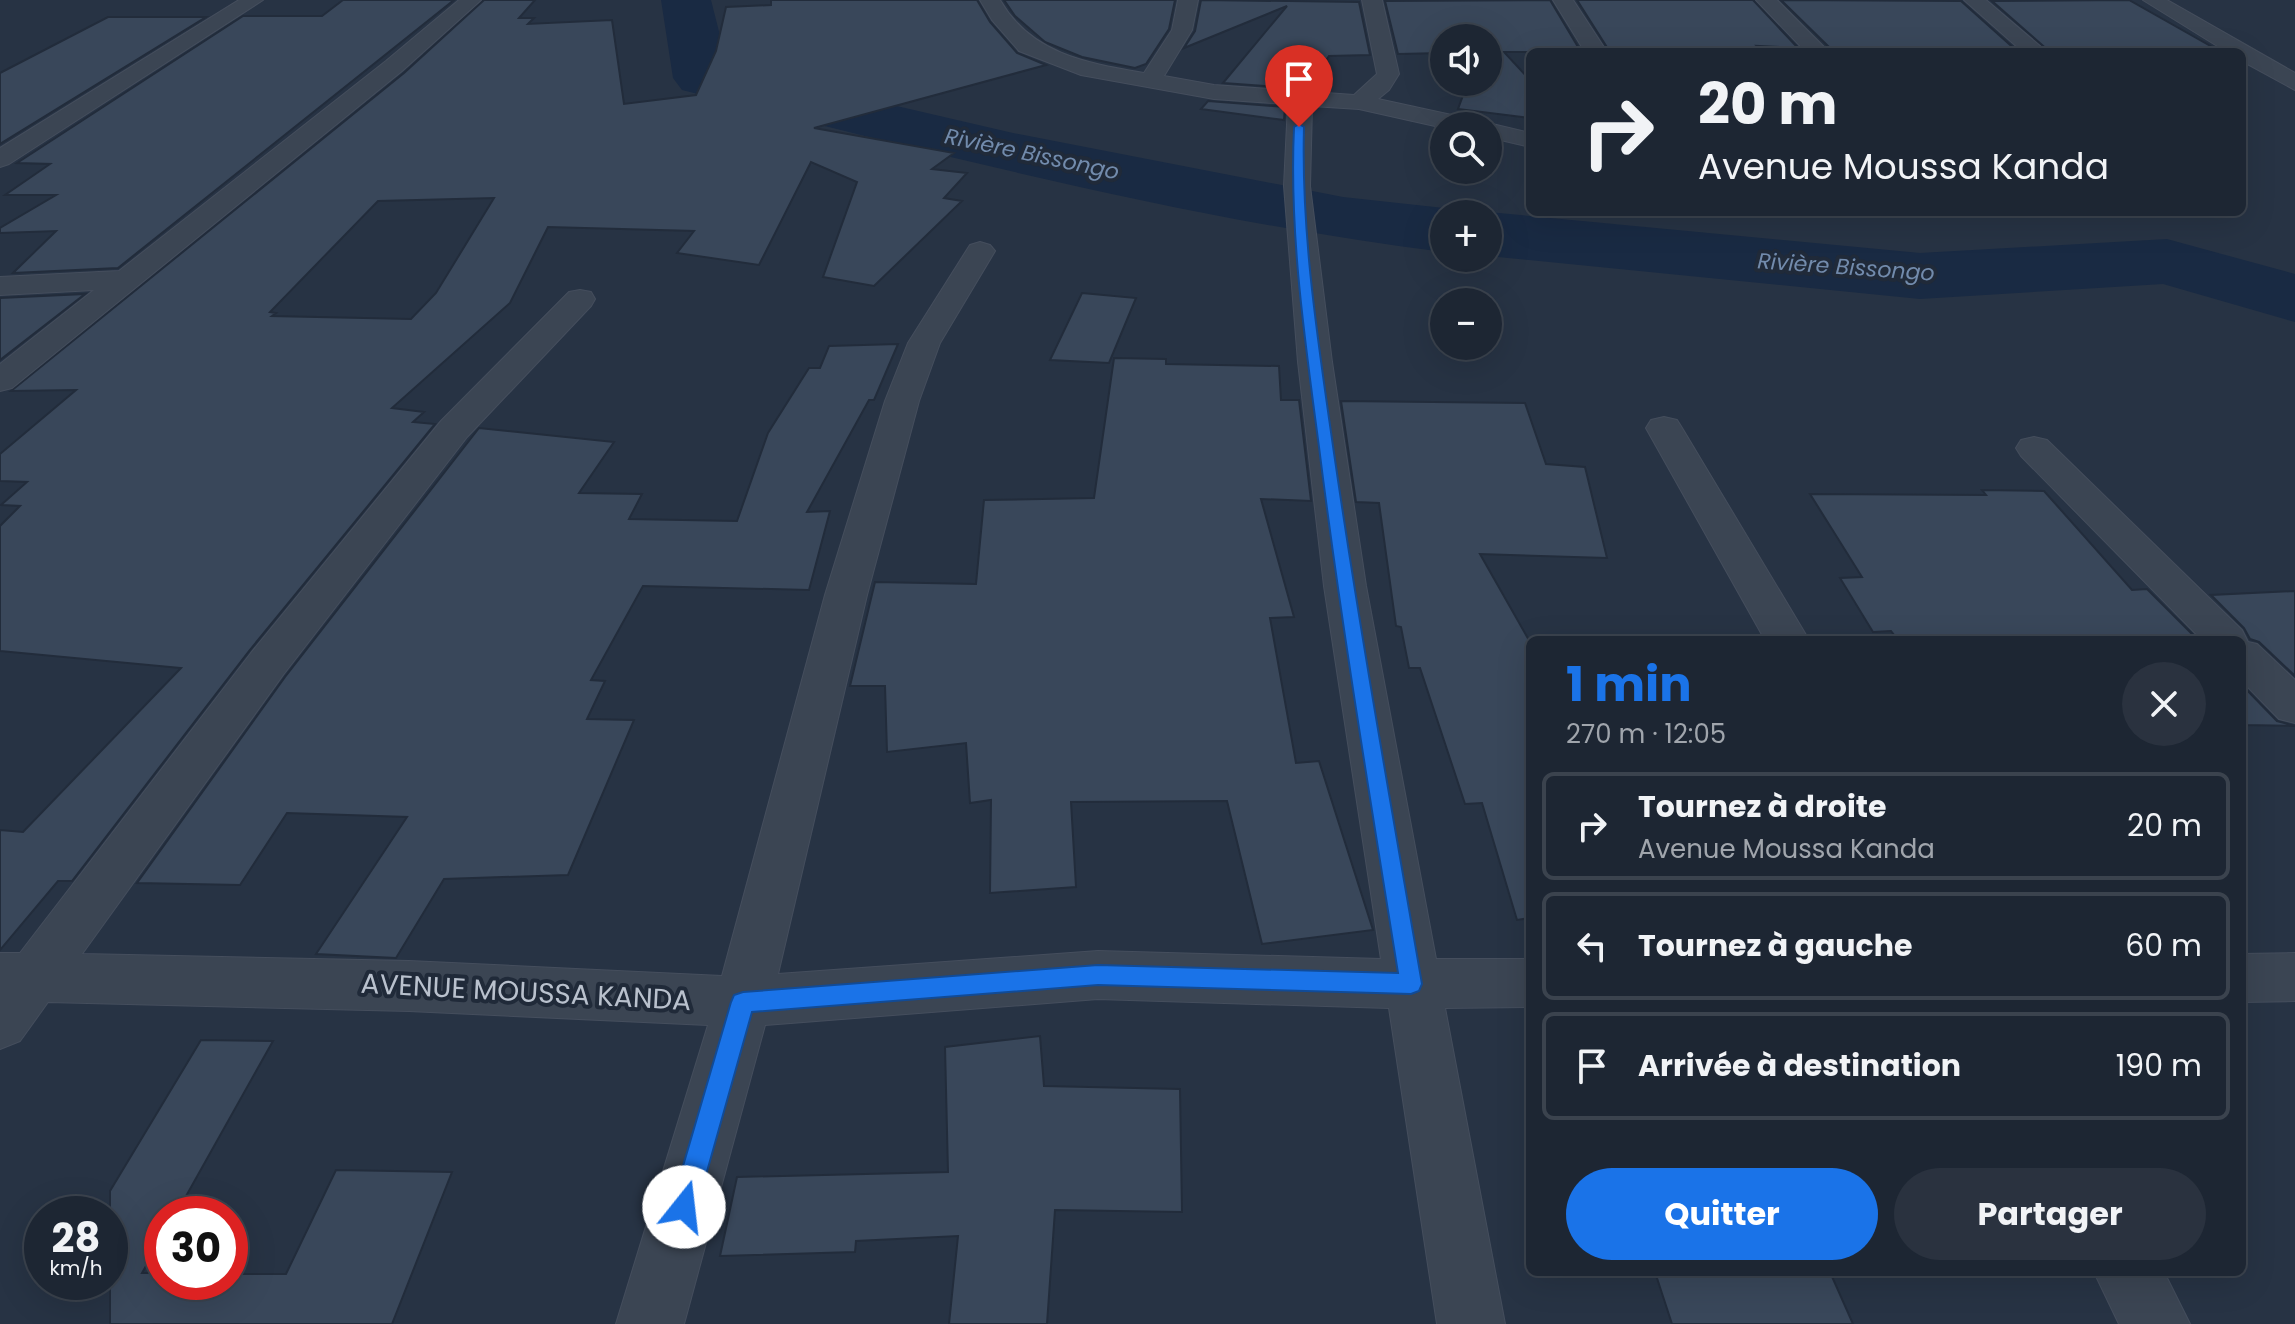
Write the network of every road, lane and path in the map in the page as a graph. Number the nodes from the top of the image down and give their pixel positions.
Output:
1 (253, 0) edge
2 (471, 0) edge
3 (990, 0) edge
4 (1188, 0) edge
5 (1372, 0) edge
6 (1563, 0) edge
7 (1766, 0) edge
8 (1974, 0) edge
9 (2153, 0) edge
10 (1593, 48) edge
11 (1814, 48) edge
12 (2031, 48) edge
13 (2235, 48) edge
14 (2246, 54) edge
15 (1149, 82) junction
16 (2295, 83) edge
17 (1300, 98) junction
18 (1359, 102) junction
19 (1430, 117) edge
20 (1502, 133) edge
21 (1526, 139) edge
22 (0, 159) edge
23 (980, 251) dead end
24 (124, 280) junction
25 (0, 286) edge
26 (580, 299) dead end
27 (0, 381) edge
28 (1664, 428) dead end
29 (2034, 448) dead end
30 (1785, 636) edge
31 (2223, 636) edge
32 (2246, 659) edge
33 (2295, 707) edge
34 (17, 977) edge
35 (2295, 977) edge
36 (2246, 978) edge
37 (1526, 983) edge
38 (1411, 984) junction
39 (743, 1002) junction
40 (0, 1023) edge
41 (2129, 1276) edge
42 (650, 1324) edge
43 (1471, 1324) edge
44 (2156, 1324) edge

1 - 22 street
2 - 24 street
3 - 15 street
4 - 15 street
5 - 18 street
6 - 10 street
7 - 11 street
8 - 12 street
9 - 13 street
14 - 16 street
15 - 17 street
17 - 18 street
17 - 38 street
18 - 19 street
20 - 21 street
23 - 39 street
24 - 25 street
24 - 27 street
26 - 34 street
28 - 30 street
29 - 31 street
32 - 33 street
34 - 39 street, AVENUE MOUSSA KANDA
34 - 40 street
35 - 36 street
37 - 38 street, AVENUE MOUSSA KANDA
38 - 39 street, AVENUE MOUSSA KANDA
38 - 43 street
39 - 42 street
41 - 44 street

